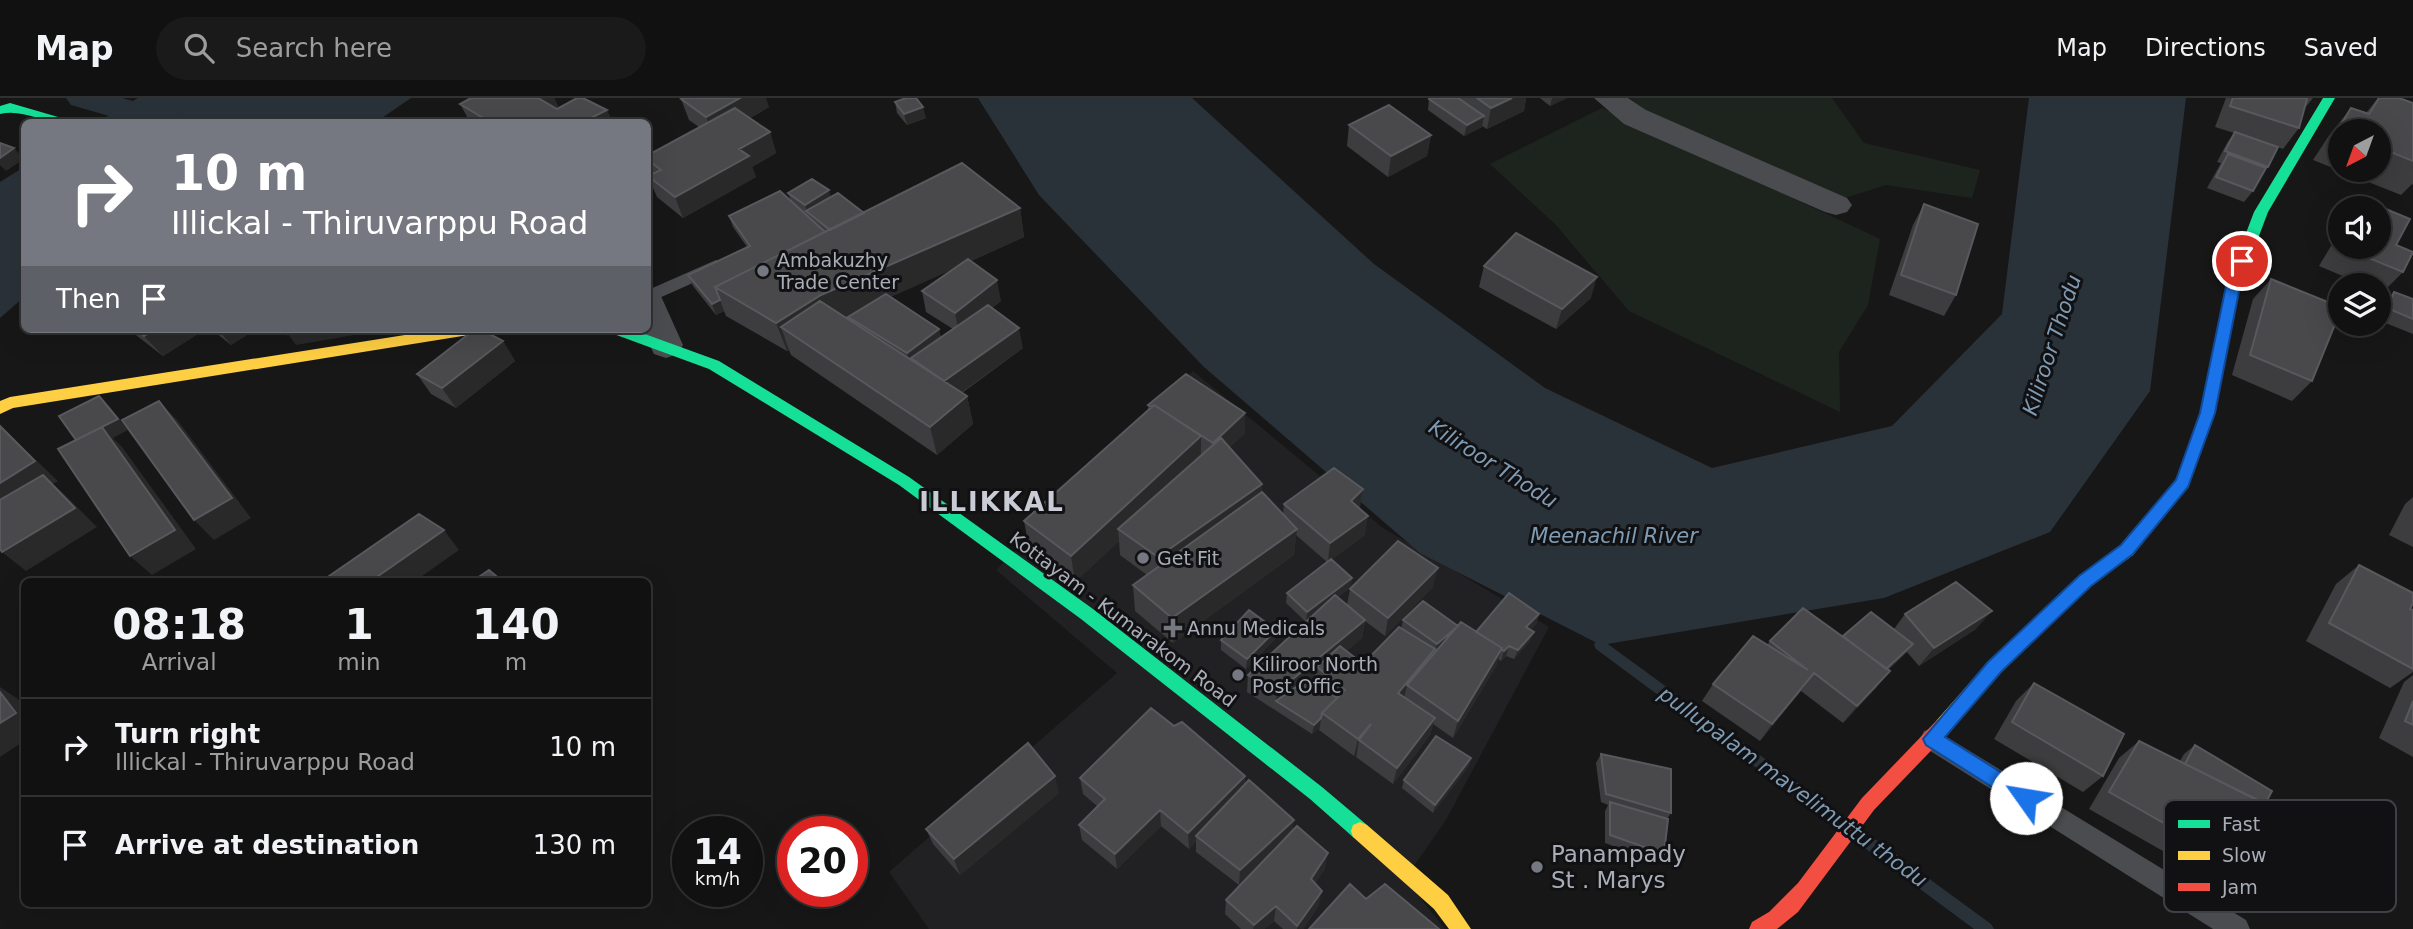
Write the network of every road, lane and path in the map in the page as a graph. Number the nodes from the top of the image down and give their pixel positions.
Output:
1 (1609, 98) edge
2 (2329, 98) edge
3 (9, 105) edge
4 (51, 119) edge
5 (1836, 205) dead end
6 (728, 261) edge
7 (651, 299) edge
8 (651, 308) edge
9 (450, 333) edge
10 (628, 333) edge
11 (666, 345) junction
12 (0, 408) edge
13 (1932, 739) junction
14 (2164, 884) edge
15 (2210, 912) edge
16 (1461, 929) edge
17 (1759, 929) edge
18 (2237, 929) edge

1 - 5 street
2 - 13 main road
3 - 4 main road
6 - 7 lane
8 - 11 street
9 - 12 main road
10 - 11 main road, Kottayam - Kumarakom Road
11 - 16 main road, Kottayam - Kumarakom Road
13 - 14 lane
13 - 17 main road
15 - 18 lane

